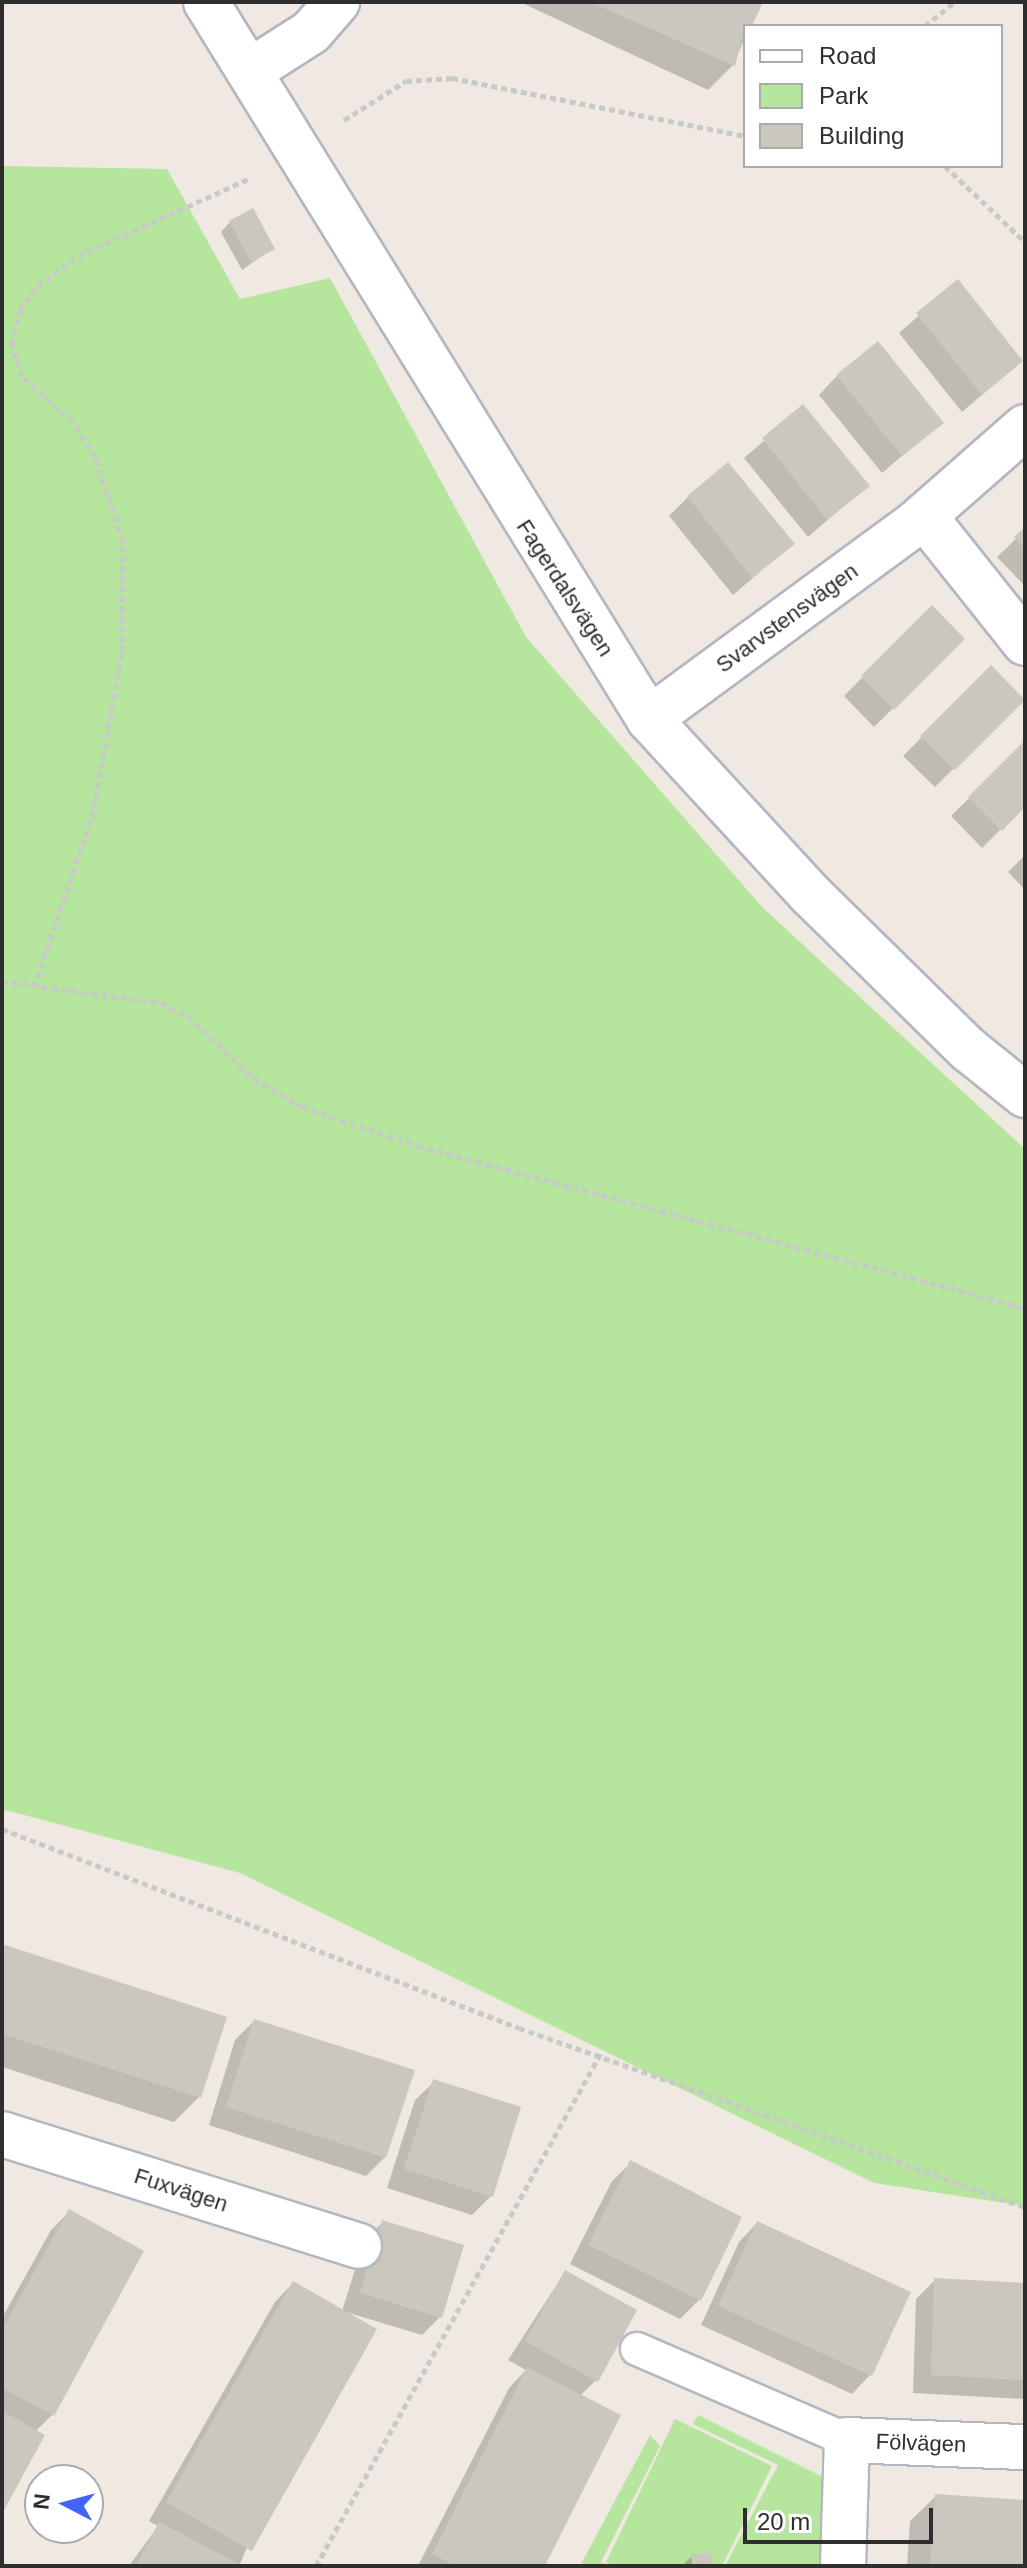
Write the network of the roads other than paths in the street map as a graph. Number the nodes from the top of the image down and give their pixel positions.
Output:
1 (206, 2) edge
2 (337, 2) edge
3 (250, 71) junction
4 (1025, 427) edge
5 (924, 516) junction
6 (1025, 643) edge
7 (649, 719) junction
8 (1025, 1095) edge
9 (2, 2134) edge
10 (359, 2246) dead end
11 (637, 2349) dead end
12 (847, 2440) junction
13 (1025, 2447) edge
14 (843, 2566) edge

1 - 3 street, Fagerdalsvägen
2 - 3 street
3 - 7 street, Fagerdalsvägen
4 - 5 street, Svarvstensvägen
5 - 6 street
5 - 7 street, Svarvstensvägen
7 - 8 street, Fagerdalsvägen
9 - 10 street, Fuxvägen
11 - 12 lane
12 - 13 street, Fölvägen
12 - 14 street, Fölvägen

